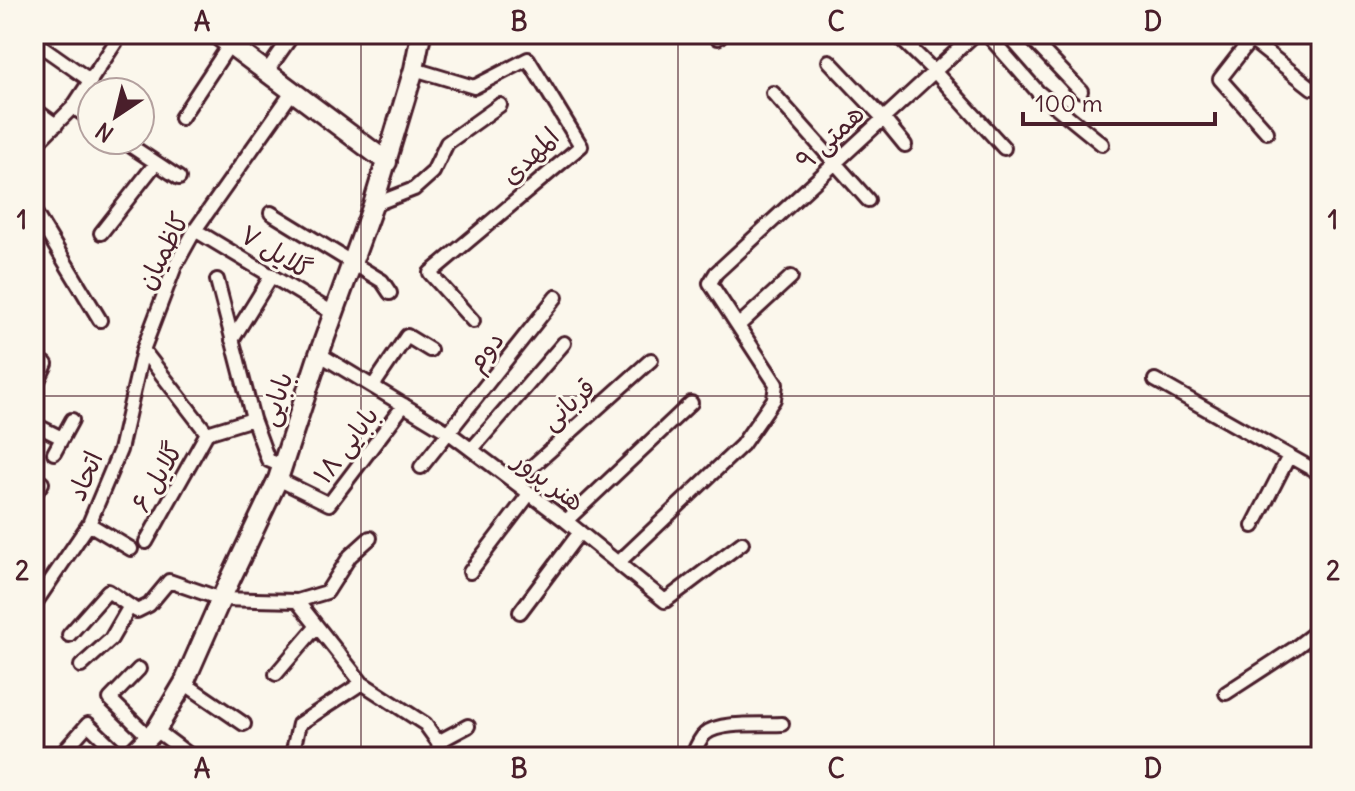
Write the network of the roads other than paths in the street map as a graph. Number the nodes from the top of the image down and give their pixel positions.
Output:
1 (121, 34) edge
2 (293, 34) edge
3 (421, 34) edge
4 (713, 34) edge
5 (722, 34) edge
6 (896, 34) edge
7 (975, 34) edge
8 (987, 34) edge
9 (1027, 34) edge
10 (1253, 37) edge
11 (223, 39) edge
12 (34, 41) edge
13 (829, 61) dead end
14 (414, 69) junction
15 (267, 71) junction
16 (934, 71) junction
17 (84, 76) edge
18 (94, 76) edge
19 (1312, 88) dead end
20 (293, 91) junction
21 (1081, 91) dead end
22 (773, 93) dead end
23 (76, 103) edge
24 (500, 105) dead end
25 (73, 107) junction
26 (34, 109) edge
27 (76, 109) edge
28 (181, 118) dead end
29 (883, 118) junction
30 (56, 125) junction
31 (1267, 132) dead end
32 (1102, 144) dead end
33 (905, 145) dead end
34 (34, 146) edge
35 (1004, 148) dead end
36 (146, 156) edge
37 (387, 162) junction
38 (836, 162) junction
39 (156, 163) junction
40 (179, 178) dead end
41 (868, 200) dead end
42 (373, 205) junction
43 (34, 211) edge
44 (271, 213) dead end
45 (195, 230) junction
46 (101, 233) dead end
47 (353, 263) junction
48 (272, 275) junction
49 (791, 277) dead end
50 (217, 280) dead end
51 (390, 293) dead end
52 (556, 297) dead end
53 (333, 313) junction
54 (100, 320) dead end
55 (473, 321) dead end
56 (738, 326) junction
57 (232, 340) junction
58 (564, 343) dead end
59 (143, 350) junction
60 (430, 350) dead end
61 (319, 354) junction
62 (34, 357) edge
63 (651, 360) dead end
64 (1155, 380) dead end
65 (373, 386) junction
66 (34, 389) edge
67 (691, 403) dead end
68 (404, 405) junction
69 (253, 419) junction
70 (72, 420) dead end
71 (34, 424) edge
72 (448, 432) junction
73 (207, 433) junction
74 (62, 438) junction
75 (472, 449) junction
76 (54, 453) dead end
77 (1289, 456) junction
78 (421, 467) dead end
79 (280, 473) junction
80 (1321, 474) edge
81 (515, 482) junction
82 (42, 483) dead end
83 (530, 493) junction
84 (34, 495) edge
85 (566, 521) junction
86 (89, 524) junction
87 (1253, 526) dead end
88 (580, 532) junction
89 (370, 538) dead end
90 (146, 542) dead end
91 (742, 543) dead end
92 (131, 549) dead end
93 (618, 563) junction
94 (470, 572) dead end
95 (221, 599) junction
96 (297, 601) junction
97 (34, 605) edge
98 (130, 606) junction
99 (520, 612) dead end
100 (317, 626) junction
101 (1321, 628) edge
102 (69, 635) dead end
103 (81, 666) dead end
104 (139, 669) dead end
105 (276, 674) dead end
106 (184, 683) junction
107 (362, 683) junction
108 (1226, 693) dead end
109 (244, 724) dead end
110 (782, 724) dead end
111 (468, 726) dead end
112 (153, 734) junction
113 (438, 742) junction
114 (66, 749) dead end
115 (290, 754) edge
116 (122, 757) edge
117 (129, 757) edge
118 (192, 757) edge
119 (313, 757) edge
120 (440, 757) edge
121 (692, 757) edge

1 - 18 street
2 - 15 street
3 - 14 main road, بابایی
4 - 5 street
6 - 16 street
7 - 16 street, همتی ۹
8 - 32 street
9 - 21 street
10 - 19 street
10 - 31 street
11 - 15 main road
11 - 28 street
12 - 17 street
13 - 29 street
14 - 37 main road, بابایی
14 - 55 street, المهدی
15 - 20 main road
16 - 29 street, همتی ۹
16 - 35 street
20 - 37 main road
20 - 45 street, کاظمیان
22 - 38 street
23 - 25 street
24 - 42 street
25 - 27 street
25 - 30 street
26 - 30 street
29 - 33 street
29 - 38 street, همتی ۹
30 - 34 street
36 - 39 street
37 - 42 main road, بابایی
38 - 41 street
38 - 56 street, همتی ۹
39 - 40 street
39 - 46 street
42 - 47 main road, بابایی
43 - 54 street
44 - 47 street
45 - 48 street, گلایل ۷
45 - 59 street, کاظمیان
47 - 51 street
47 - 53 main road, بابایی
48 - 53 street, گلایل ۷
48 - 57 street
49 - 56 street
50 - 57 street
52 - 72 street, دوم
53 - 61 main road, بابایی
56 - 93 street
57 - 69 street
58 - 75 street
59 - 73 street
59 - 86 street, اتحاد
60 - 65 street
61 - 65 street, هنر پرور
61 - 79 main road, بابایی
62 - 66 street
63 - 81 street, قربانی
64 - 77 street
65 - 68 street, هنر پرور
67 - 85 street
68 - 72 street, هنر پرور
68 - 79 street, بابایی ۱۸
69 - 73 street, گلایل ۶
69 - 79 street
70 - 74 street
71 - 74 street
72 - 75 street, هنر پرور
72 - 78 street, دوم
73 - 90 street, گلایل ۶
74 - 76 street
75 - 81 street, هنر پرور
77 - 80 street
77 - 87 street
79 - 95 main road, بابایی
81 - 83 street, هنر پرور
82 - 84 street
83 - 85 street, هنر پرور
83 - 94 street
85 - 88 street, هنر پرور
86 - 92 street
86 - 97 street, اتحاد
88 - 93 street, هنر پرور
88 - 99 street
89 - 96 street
91 - 93 street, هنر پرور
95 - 96 street
95 - 98 street
95 - 106 main road, بابایی
96 - 100 street
98 - 102 street
98 - 103 street
100 - 105 street
100 - 107 street
101 - 108 street
104 - 112 street
106 - 109 street
106 - 112 main road, بابایی
107 - 113 street
107 - 115 street
110 - 121 street
111 - 113 street
112 - 117 main road, بابایی
112 - 118 street
113 - 120 street
114 - 116 street
115 - 119 street

